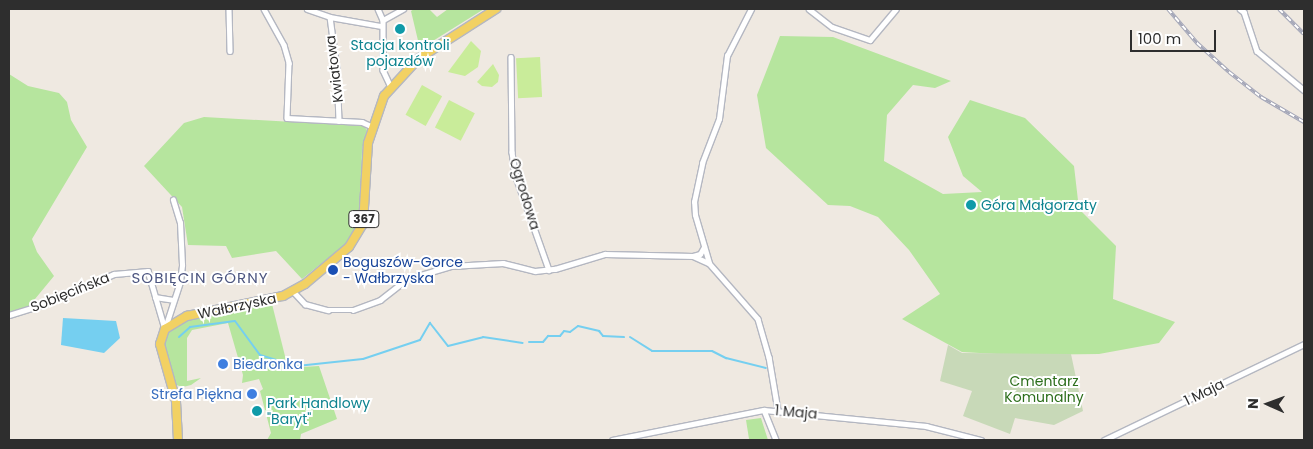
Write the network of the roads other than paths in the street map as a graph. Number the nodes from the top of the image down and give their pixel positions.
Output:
1 (229, 9) edge
2 (264, 9) edge
3 (307, 9) edge
4 (378, 9) edge
5 (403, 9) edge
6 (496, 9) edge
7 (751, 9) edge
8 (810, 9) edge
9 (896, 9) edge
10 (1240, 9) edge
11 (330, 17) junction
12 (382, 20) junction
13 (381, 26) junction
14 (230, 51) dead end
15 (511, 57) dead end
16 (391, 87) junction
17 (1304, 90) edge
18 (339, 121) junction
19 (371, 126) junction
20 (172, 200) dead end
21 (704, 247) junction
22 (693, 256) junction
23 (709, 263) junction
24 (548, 270) junction
25 (293, 291) junction
26 (155, 297) junction
27 (173, 300) junction
28 (9, 315) edge
29 (165, 330) junction
30 (1304, 344) edge
31 (764, 410) junction
32 (778, 410) junction
33 (178, 440) edge
34 (612, 440) edge
35 (776, 440) edge
36 (981, 440) edge
37 (1104, 440) edge

1 - 14 street
2 - 18 street
3 - 11 street
4 - 12 street
5 - 12 street
6 - 16 main road, Wałbrzyska / 367
7 - 21 street
8 - 9 street
10 - 17 street
11 - 13 street
11 - 18 street, Kwiatowa
12 - 13 street
13 - 16 street
15 - 24 street, Ogrodowa
16 - 19 main road, Wałbrzyska / 367
18 - 19 street
19 - 25 main road, Wałbrzyska / 367
20 - 27 street
21 - 22 street
21 - 23 street
22 - 23 street
22 - 24 street
23 - 32 street
24 - 25 street
25 - 29 main road, Wałbrzyska / 367
26 - 27 street
26 - 28 street, Sobięcińska
26 - 29 street, Sobięcińska
27 - 29 street
29 - 33 main road
30 - 37 street, 1 Maja
31 - 32 street, 1 Maja
31 - 34 street, 1 Maja
31 - 35 street
32 - 36 street, 1 Maja

